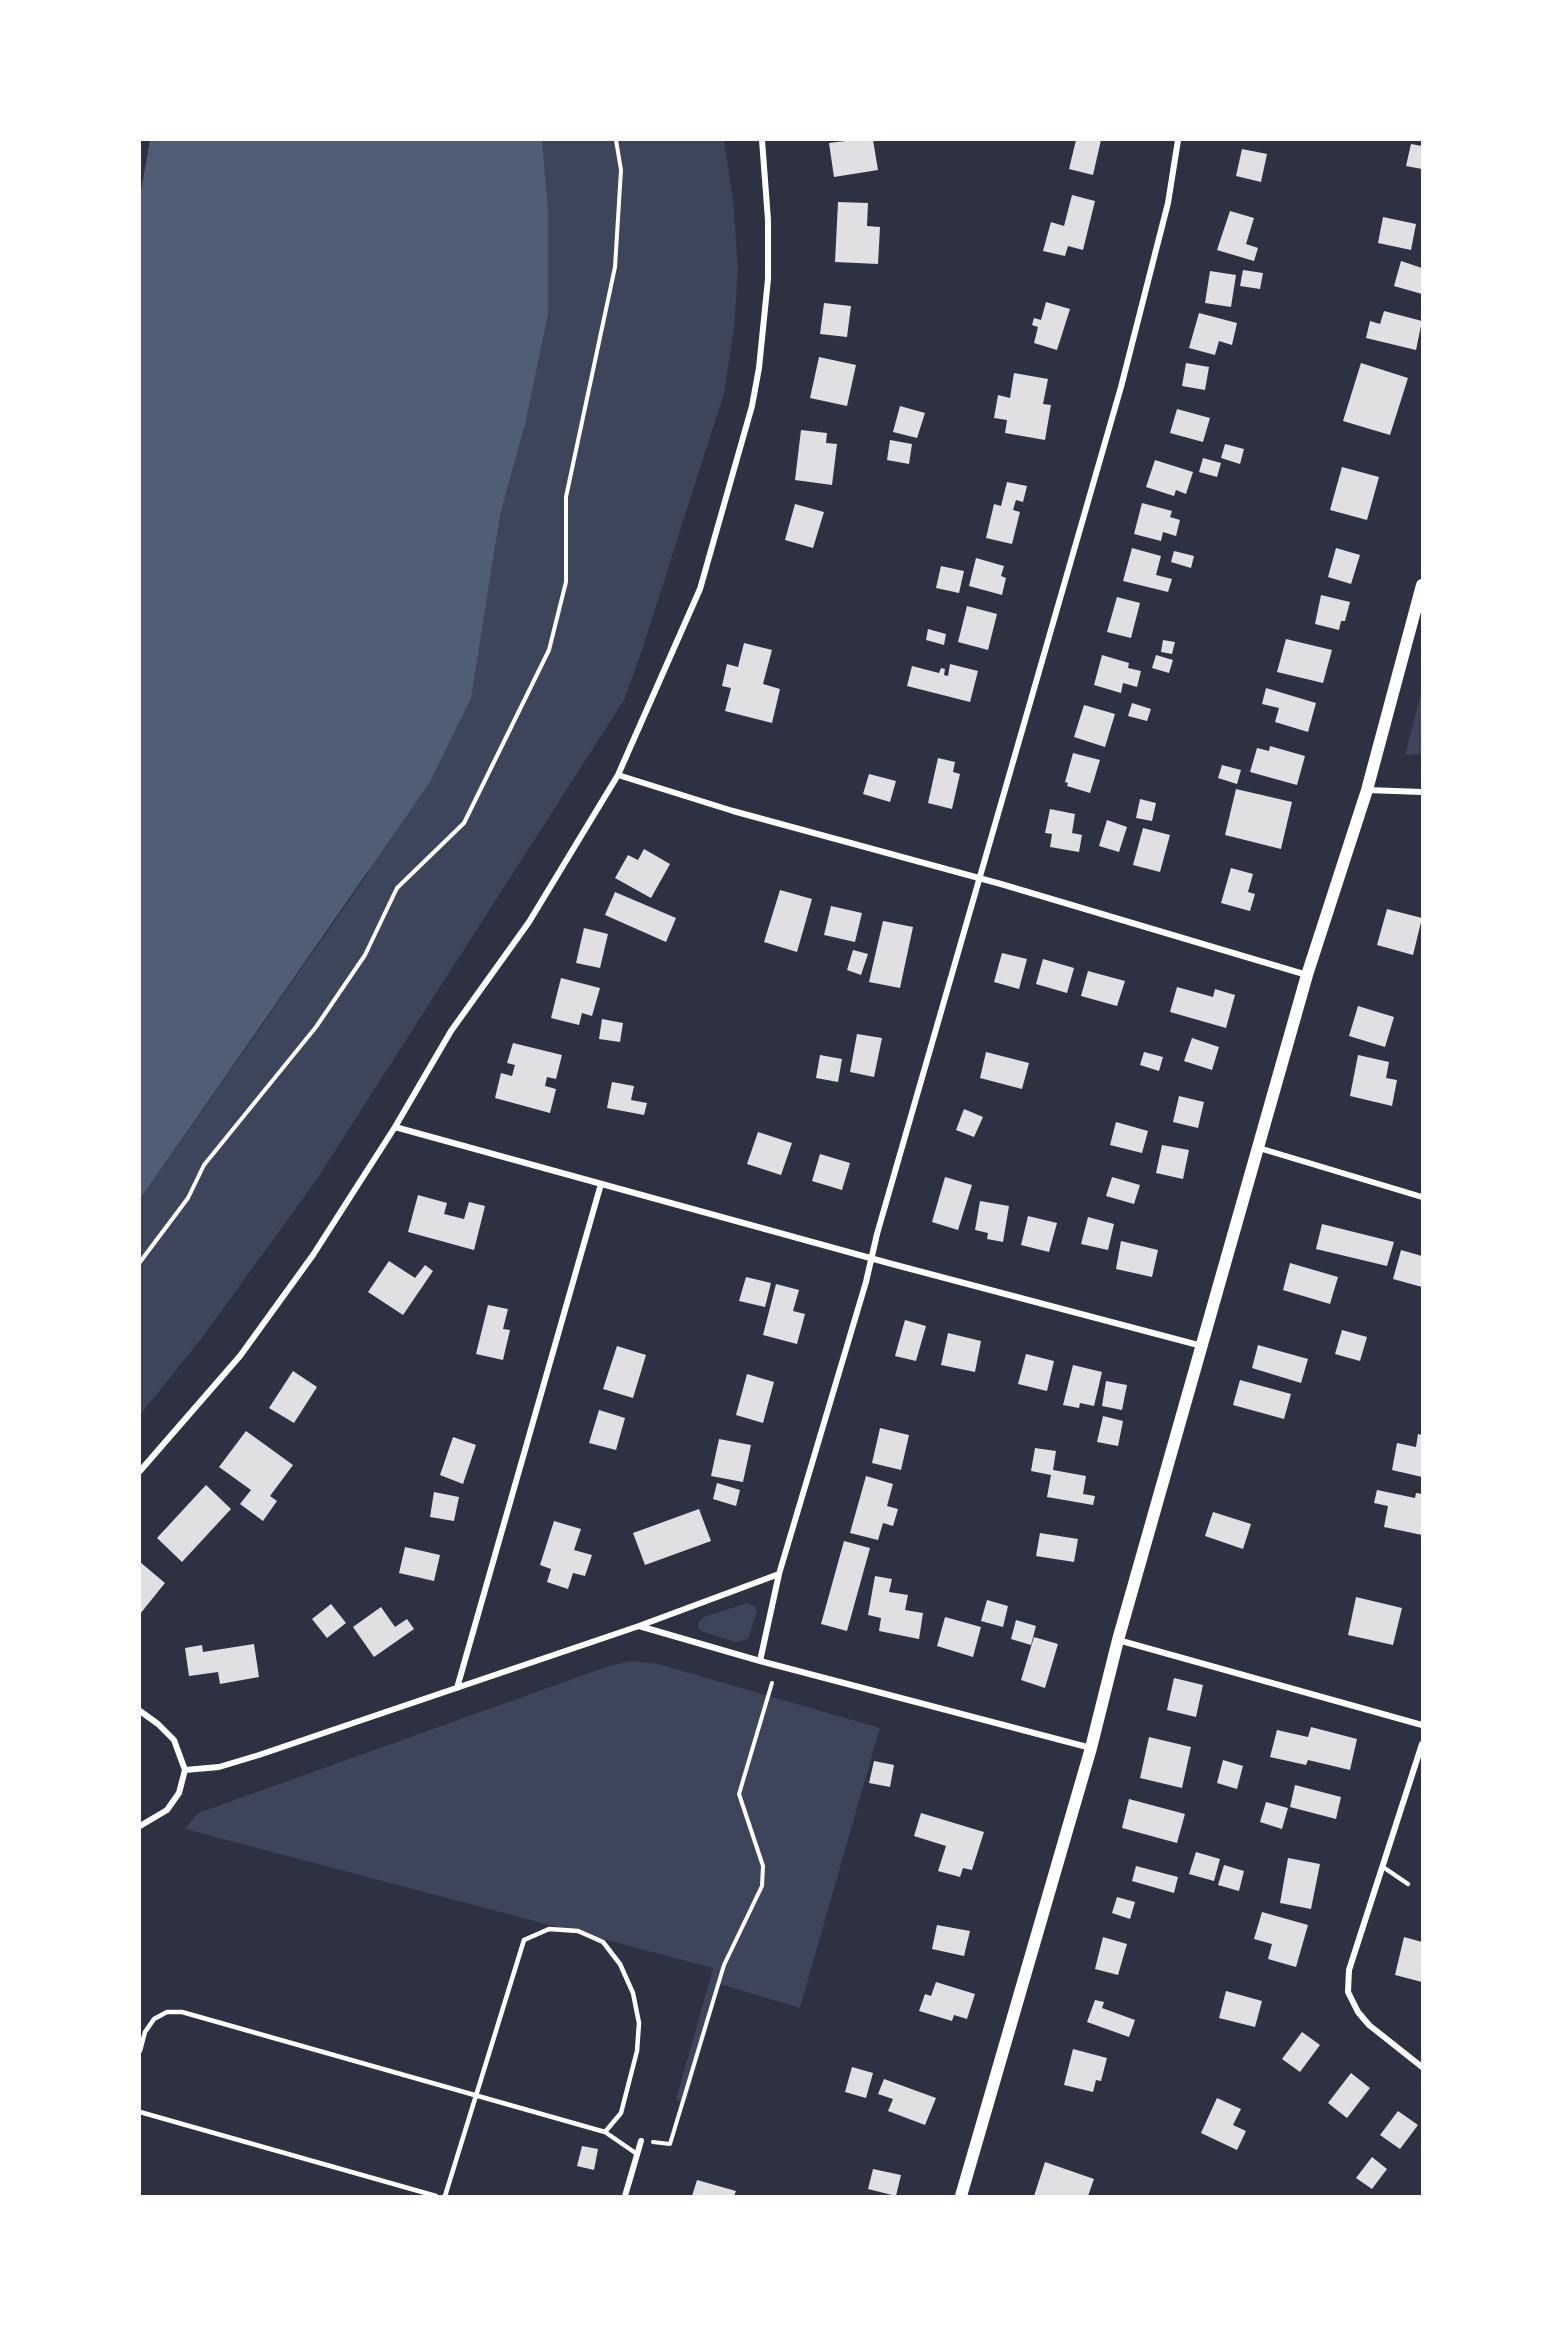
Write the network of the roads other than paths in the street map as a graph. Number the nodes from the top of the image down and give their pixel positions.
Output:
1 (762, 140) edge
2 (1178, 140) edge
3 (1422, 585) edge
4 (618, 775) junction
5 (1367, 790) junction
6 (1422, 792) edge
7 (981, 878) junction
8 (1307, 975) junction
9 (396, 1127) junction
10 (1259, 1148) junction
11 (601, 1184) junction
12 (1422, 1197) edge
13 (871, 1258) junction
14 (1202, 1346) junction
15 (140, 1471) edge
16 (779, 1574) junction
17 (639, 1626) junction
18 (1118, 1640) junction
19 (760, 1661) junction
20 (457, 1688) junction
21 (140, 1711) edge
22 (1422, 1725) edge
23 (1422, 1744) edge
24 (1091, 1748) junction
25 (184, 1770) junction
26 (140, 1826) edge
27 (1383, 1866) junction
28 (1408, 1884) dead end
29 (140, 2051) edge
30 (1422, 2067) edge
31 (475, 2095) junction
32 (140, 2112) edge
33 (605, 2132) junction
34 (641, 2141) road end
35 (637, 2154) junction
36 (436, 2196) edge
37 (445, 2196) edge
38 (625, 2196) edge
39 (961, 2196) edge

1 - 4 street
2 - 7 street
3 - 5 main road
4 - 7 street
4 - 9 street
5 - 6 street
5 - 8 main road
7 - 8 street
7 - 13 street
8 - 10 main road
9 - 11 street
9 - 15 street
10 - 12 street
10 - 14 main road
11 - 13 street
11 - 20 street
13 - 14 street
13 - 16 street
14 - 18 main road
16 - 17 street
16 - 19 street
17 - 19 street
17 - 20 street
18 - 22 street
18 - 24 main road
19 - 24 street
20 - 25 street
21 - 25 street
23 - 27 street
24 - 39 main road
25 - 26 street
27 - 28 lane
27 - 30 street
29 - 31 lane
31 - 33 lane
31 - 33 lane
31 - 37 lane
32 - 36 lane
33 - 35 lane
34 - 35 street
35 - 38 street

